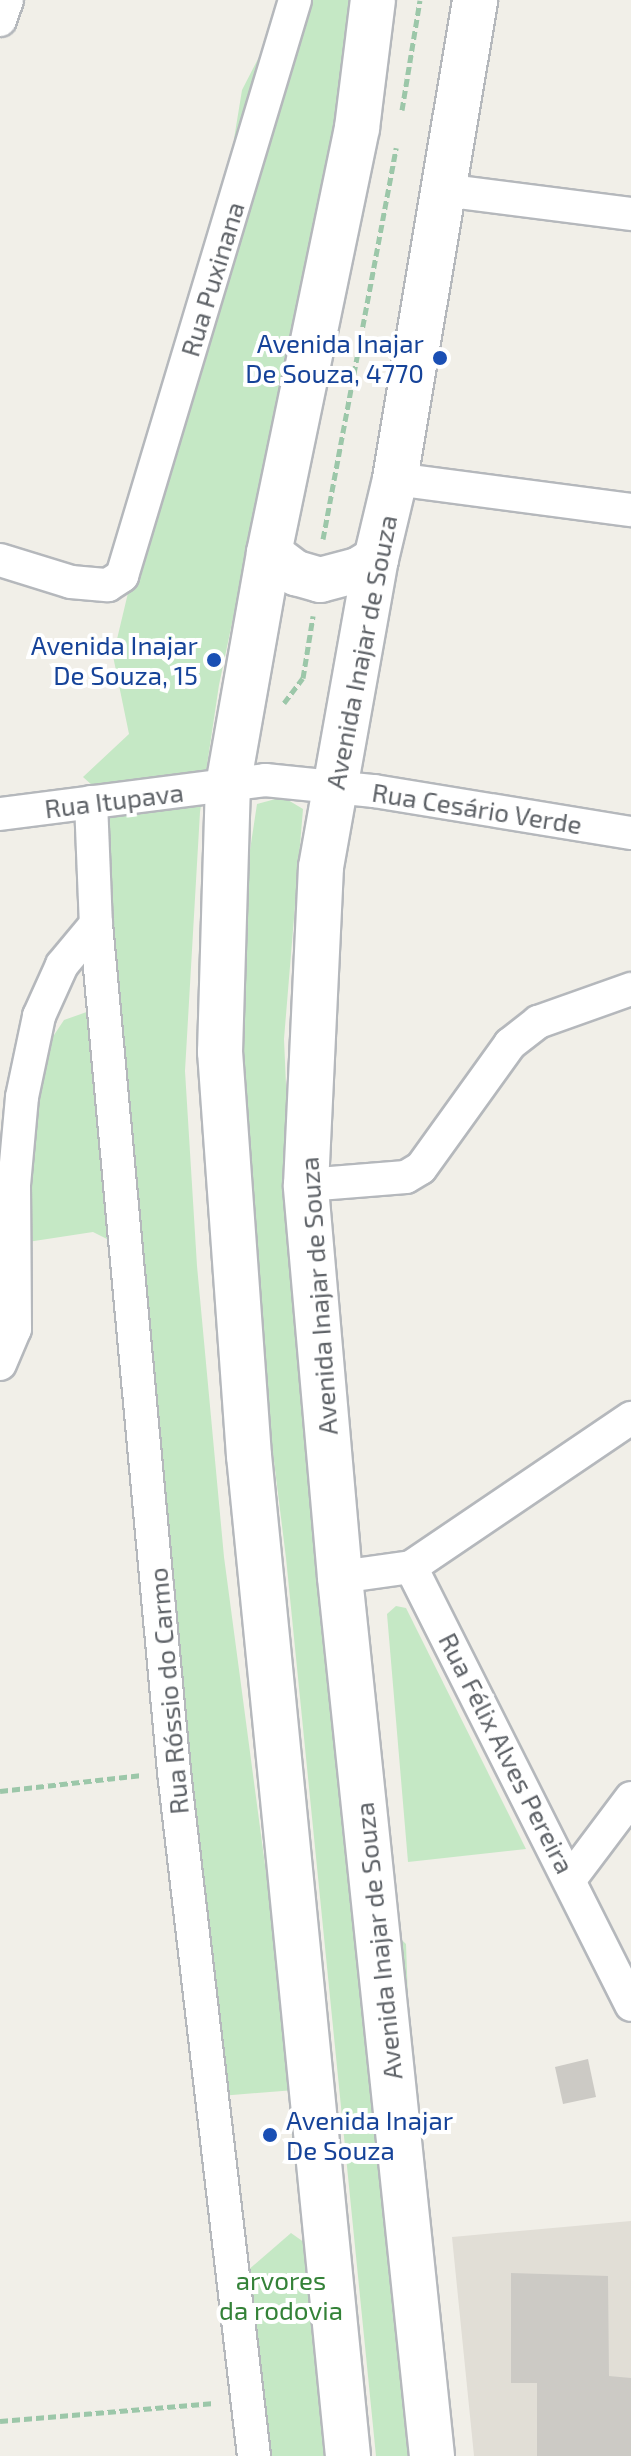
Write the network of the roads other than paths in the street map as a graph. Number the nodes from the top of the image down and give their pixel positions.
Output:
1 (7, 0) edge
2 (295, 0) edge
3 (373, 0) edge
4 (475, 0) edge
5 (0, 20) edge
6 (442, 190) junction
7 (631, 214) edge
8 (395, 479) junction
9 (631, 510) edge
10 (269, 553) junction
11 (376, 559) junction
12 (0, 560) edge
13 (228, 786) junction
14 (335, 788) junction
15 (91, 802) junction
16 (0, 814) edge
17 (631, 833) edge
18 (96, 924) junction
19 (631, 989) edge
20 (306, 1185) junction
21 (0, 1364) edge
22 (631, 1418) edge
23 (411, 1567) junction
24 (340, 1577) junction
25 (631, 1798) edge
26 (571, 1878) junction
27 (631, 2005) edge
28 (254, 2456) edge
29 (348, 2456) edge
30 (432, 2456) edge

1 - 5 street
2 - 12 street, Rua Puxinana
3 - 10 main road
4 - 6 main road, Avenida Inajar de Souza
6 - 7 street
6 - 8 main road, Avenida Inajar de Souza
8 - 9 street
8 - 11 main road, Avenida Inajar de Souza
10 - 11 main road
10 - 13 main road
11 - 14 main road, Avenida Inajar de Souza
13 - 14 street, Rua Cesário Verde
13 - 15 street, Rua Itupava
13 - 29 main road
14 - 17 street, Rua Cesário Verde
14 - 20 main road, Avenida Inajar de Souza
15 - 16 street, Rua Itupava
15 - 18 street, Rua Róssio do Carmo
18 - 21 street
18 - 28 street, Rua Róssio do Carmo
19 - 20 street
20 - 24 main road, Avenida Inajar de Souza
22 - 23 street
23 - 24 street
23 - 26 street, Rua Félix Alves Pereira
24 - 30 main road, Avenida Inajar de Souza
25 - 26 street
26 - 27 street, Rua Félix Alves Pereira

